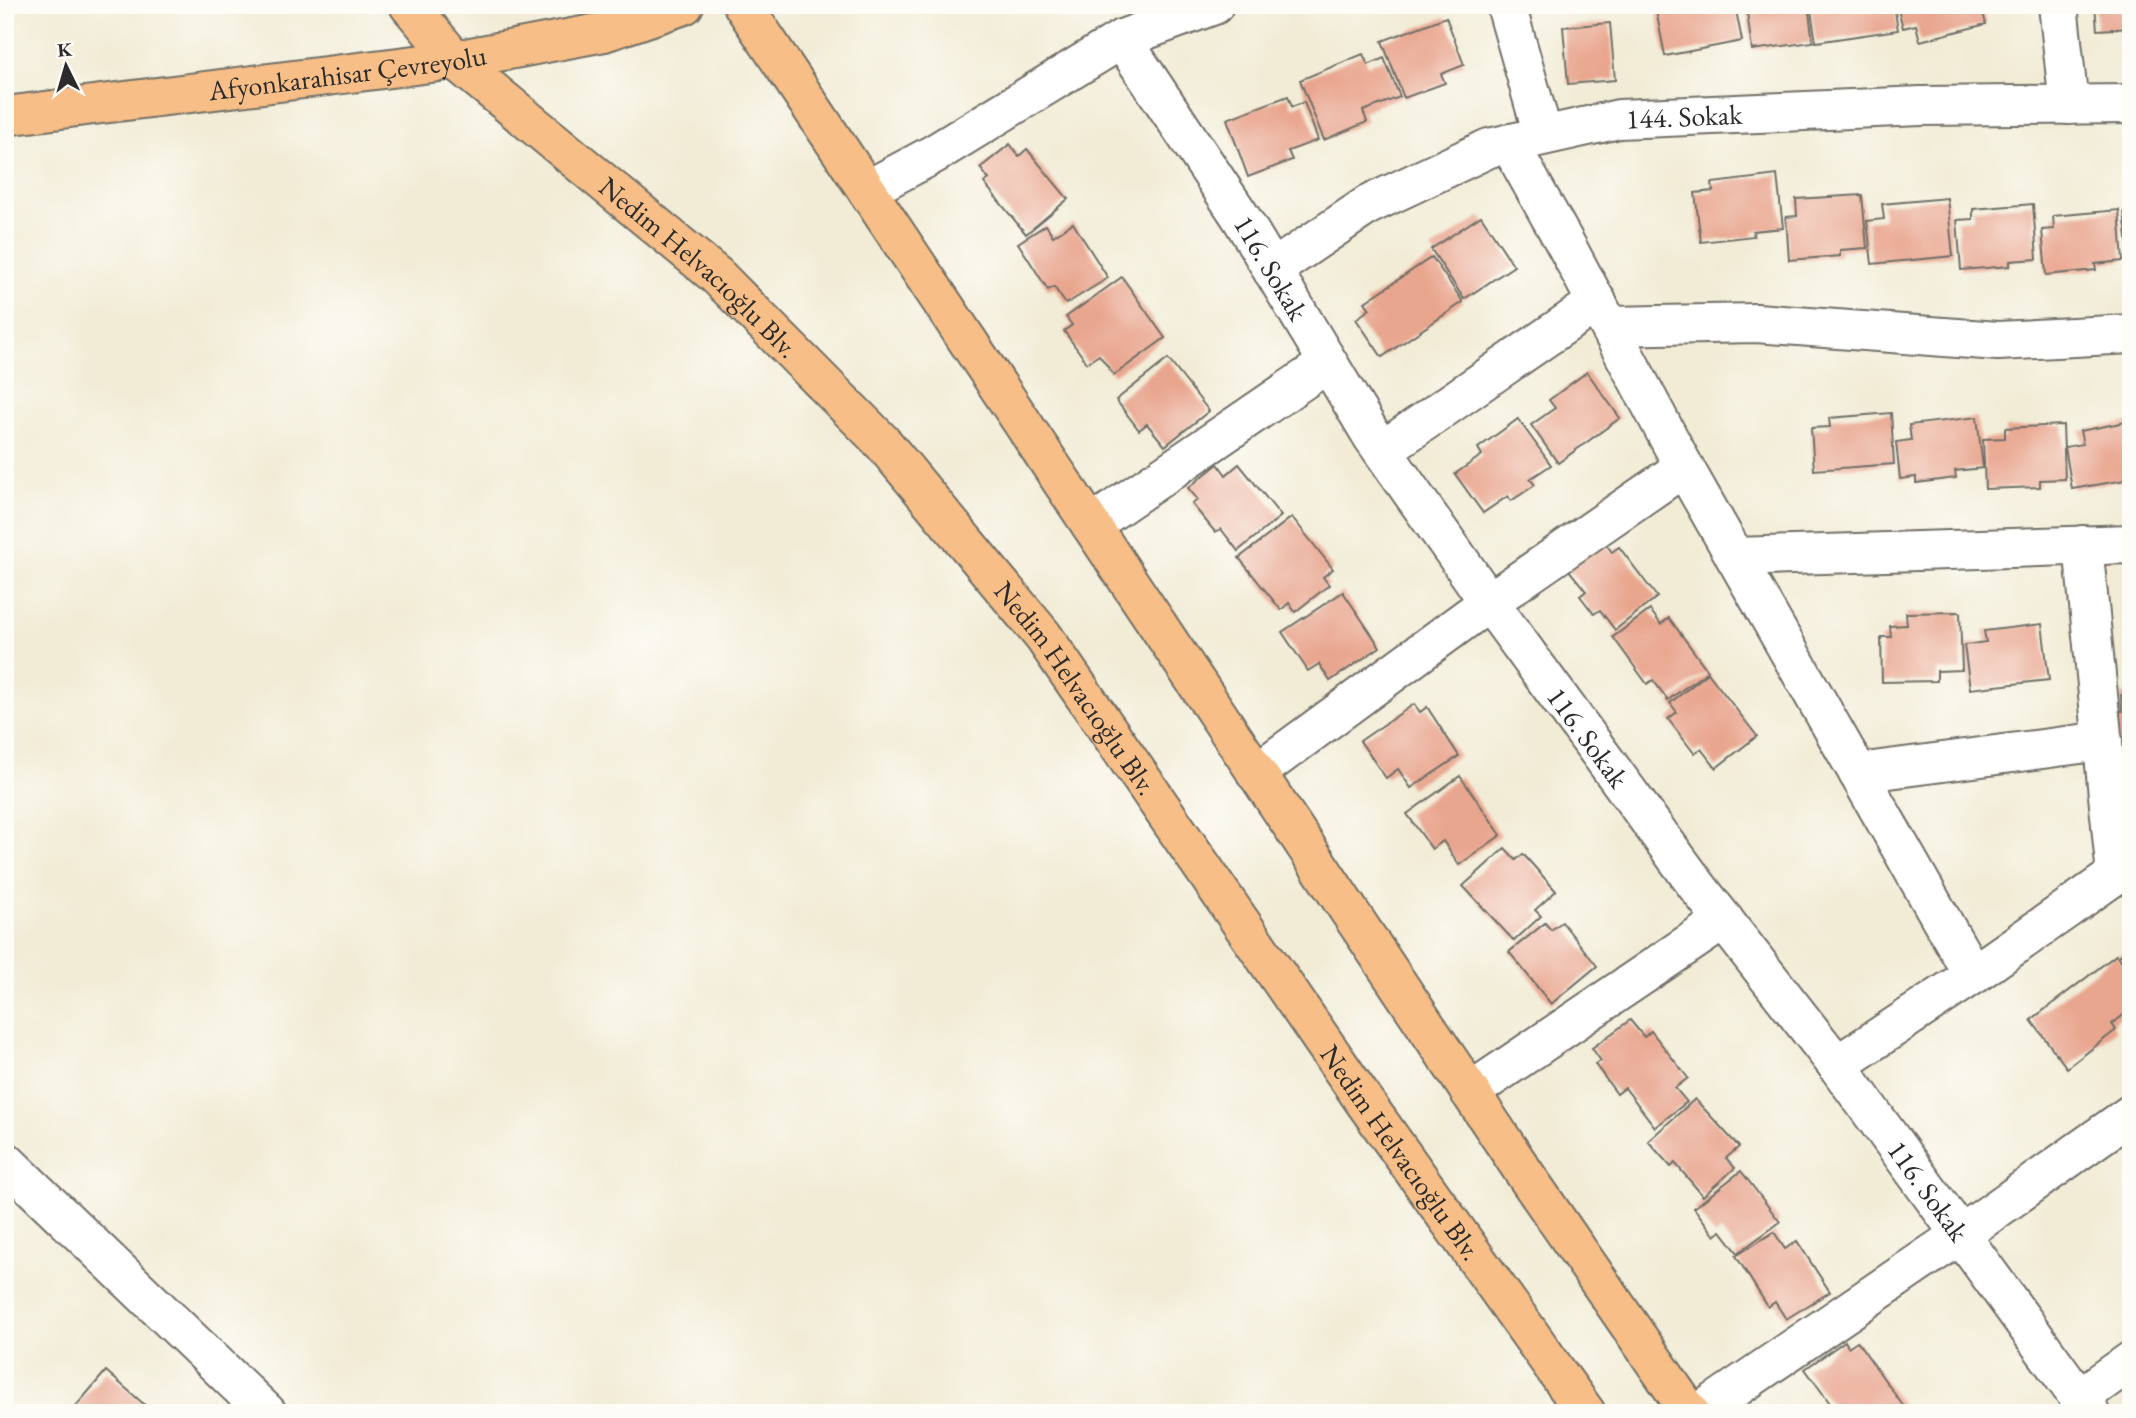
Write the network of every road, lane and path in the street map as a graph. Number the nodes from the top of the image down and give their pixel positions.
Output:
1 (409, 5) edge
2 (684, 5) edge
3 (743, 5) edge
4 (1214, 5) edge
5 (1506, 5) edge
6 (2058, 5) edge
7 (1122, 39) junction
8 (455, 60) junction
9 (2131, 104) edge
10 (2069, 105) junction
11 (5, 116) edge
12 (1526, 139) junction
13 (867, 190) junction
14 (1272, 270) junction
15 (1603, 314) junction
16 (2131, 334) edge
17 (1328, 363) junction
18 (1383, 450) junction
19 (1684, 467) junction
20 (1091, 525) junction
21 (2131, 544) edge
22 (2083, 545) junction
23 (1735, 557) junction
24 (1489, 602) junction
25 (2103, 741) junction
26 (1256, 773) junction
27 (1858, 773) junction
28 (2123, 869) edge
29 (1724, 920) junction
30 (1973, 975) junction
31 (1837, 1065) junction
32 (1470, 1091) junction
33 (2131, 1114) edge
34 (5, 1161) edge
35 (1960, 1234) junction
36 (2131, 1361) edge
37 (2084, 1405) edge
38 (267, 1413) edge
39 (1586, 1413) edge
40 (1690, 1413) edge
41 (1699, 1413) edge

1 - 8 main road, Nedim Helvacıoğlu Blv.
2 - 8 main road, Afyonkarahisar Çevreyolu
3 - 13 main road
4 - 7 street
5 - 12 street
6 - 10 street
7 - 13 street
7 - 14 street, 116. Sokak
8 - 11 main road, Afyonkarahisar Çevreyolu
8 - 39 main road, Nedim Helvacıoğlu Blv.
9 - 10 street, 144. Sokak
10 - 12 street, 144. Sokak
12 - 14 street, 144. Sokak
12 - 15 street
13 - 20 main road
14 - 17 street, 116. Sokak
15 - 16 street
15 - 18 street
15 - 19 street
17 - 18 street, 116. Sokak
17 - 20 street
18 - 24 street, 116. Sokak
19 - 23 street
19 - 24 street
20 - 26 main road
21 - 22 street
22 - 23 street
22 - 25 street
23 - 27 street
24 - 26 street
24 - 29 street, 116. Sokak
25 - 27 street
25 - 28 street
26 - 32 main road
27 - 30 street
28 - 30 street
29 - 31 street, 116. Sokak
29 - 32 street
30 - 31 street
31 - 35 street, 116. Sokak
32 - 40 main road
33 - 35 street
34 - 38 street
35 - 37 street, 116. Sokak
35 - 41 street
36 - 37 street

